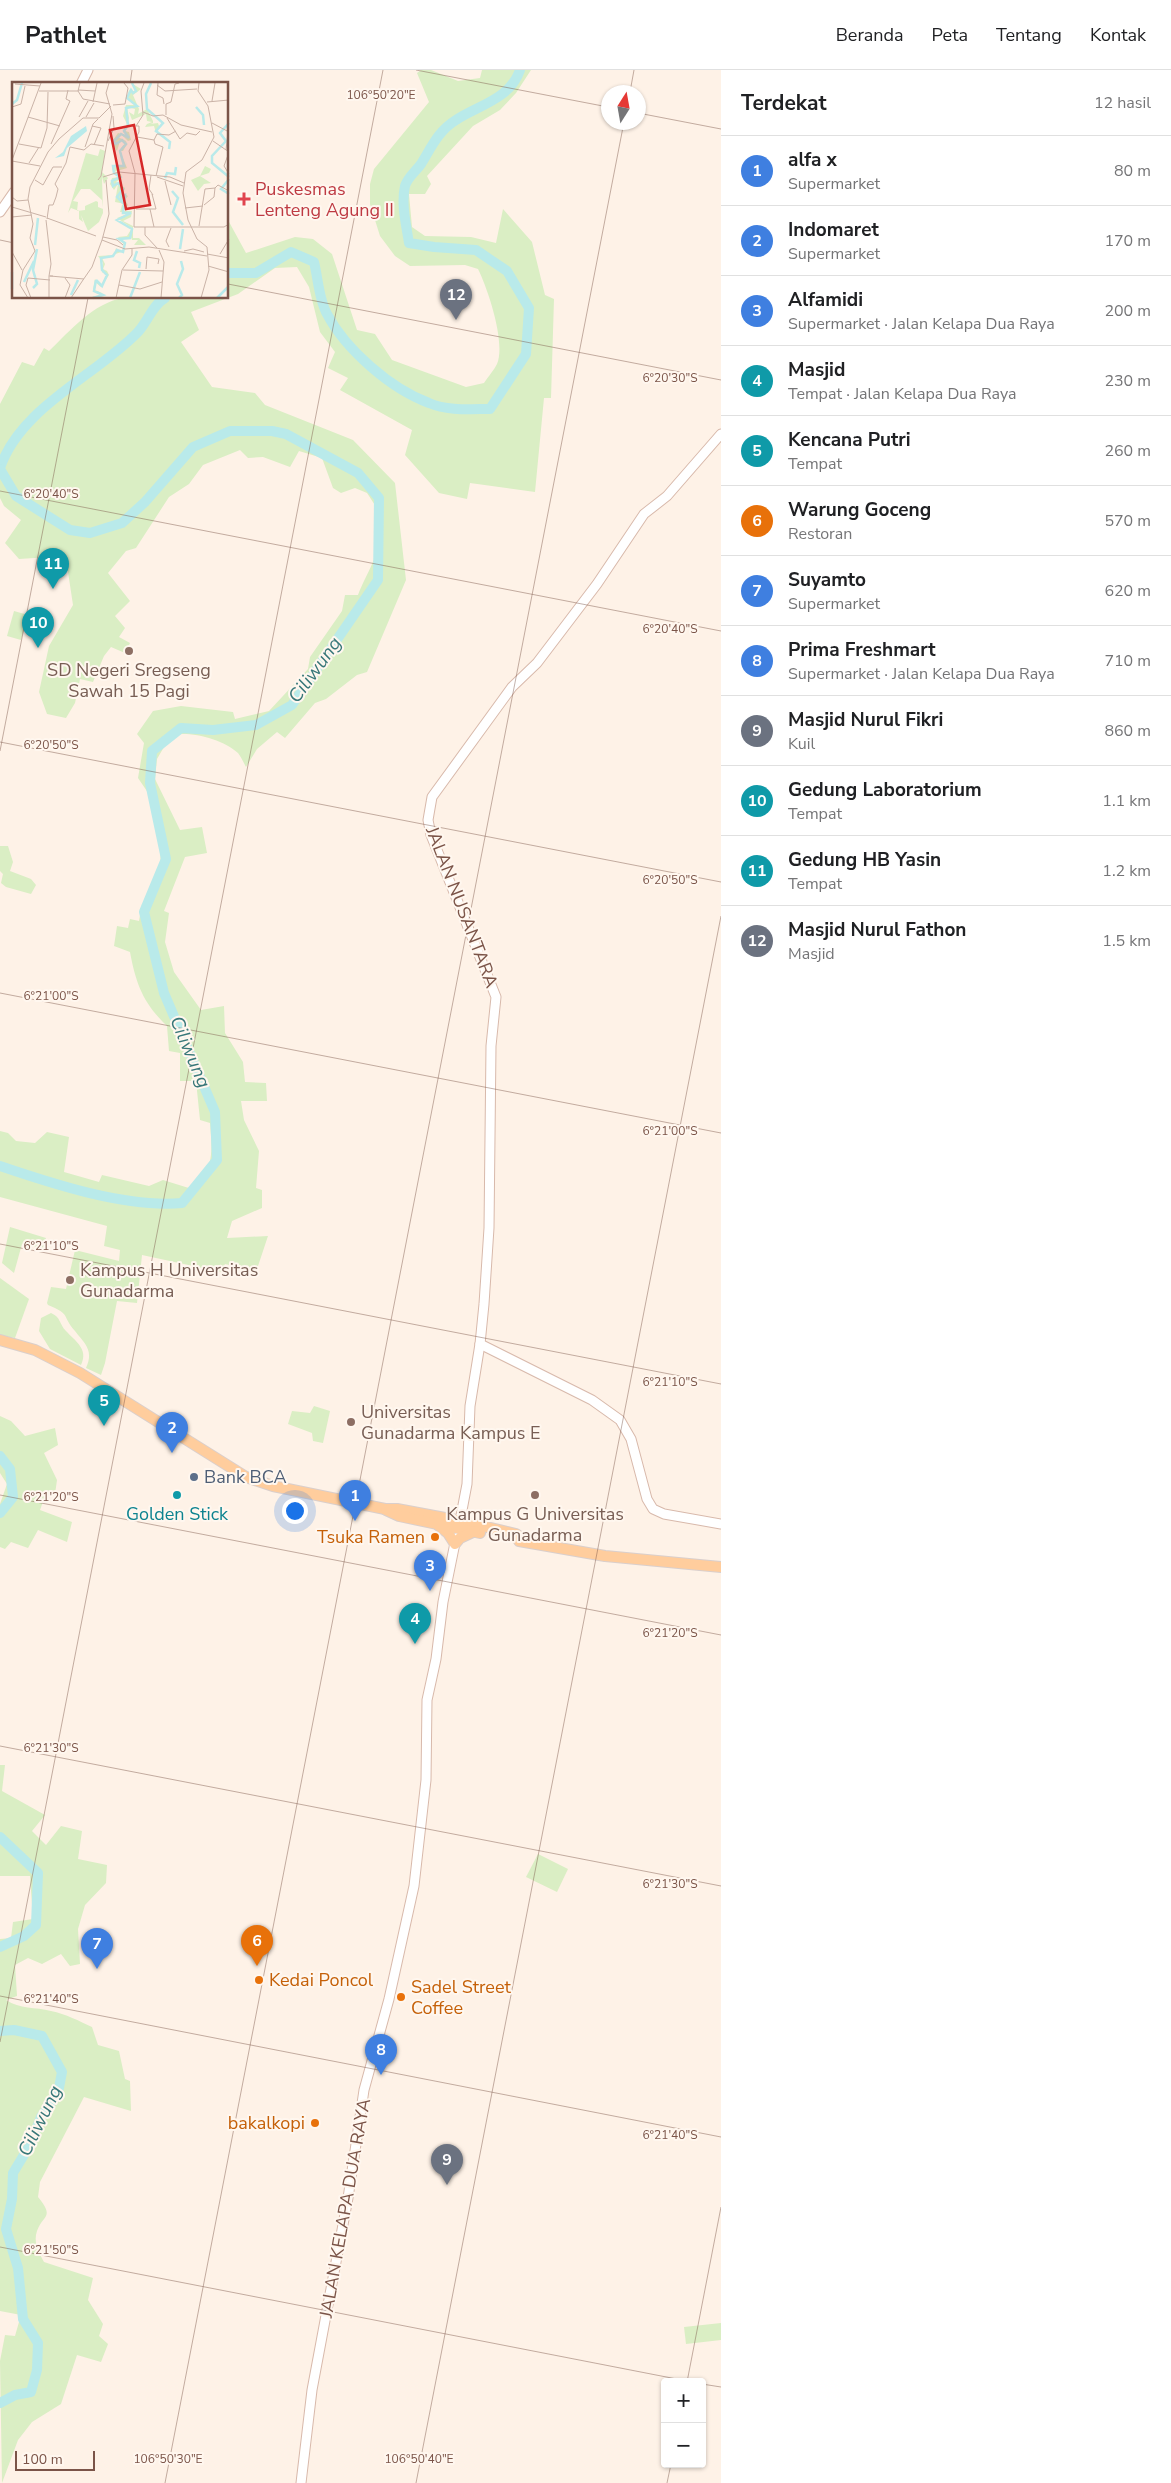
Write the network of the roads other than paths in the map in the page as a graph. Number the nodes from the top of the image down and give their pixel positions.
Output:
1 (88, 70) edge
2 (82, 82) edge
3 (12, 195) edge
4 (0, 212) edge
5 (721, 434) edge
6 (0, 1340) edge
7 (480, 1344) junction
8 (385, 1509) junction
9 (438, 1524) junction
10 (460, 1524) junction
11 (721, 1524) edge
12 (475, 1531) junction
13 (524, 1540) junction
14 (455, 1544) junction
15 (721, 1567) edge
16 (301, 2483) edge

1 - 2 main road
3 - 4 main road
5 - 7 main road, JALAN NUSANTARA
6 - 8 main road
7 - 10 main road, JALAN NUSANTARA
7 - 11 main road
8 - 9 main road
8 - 10 main road
9 - 10 main road
9 - 14 main road
10 - 12 main road
10 - 13 main road
10 - 14 main road, JALAN KELAPA DUA RAYA
12 - 13 main road
12 - 14 main road
13 - 15 main road
14 - 16 main road, JALAN KELAPA DUA RAYA

